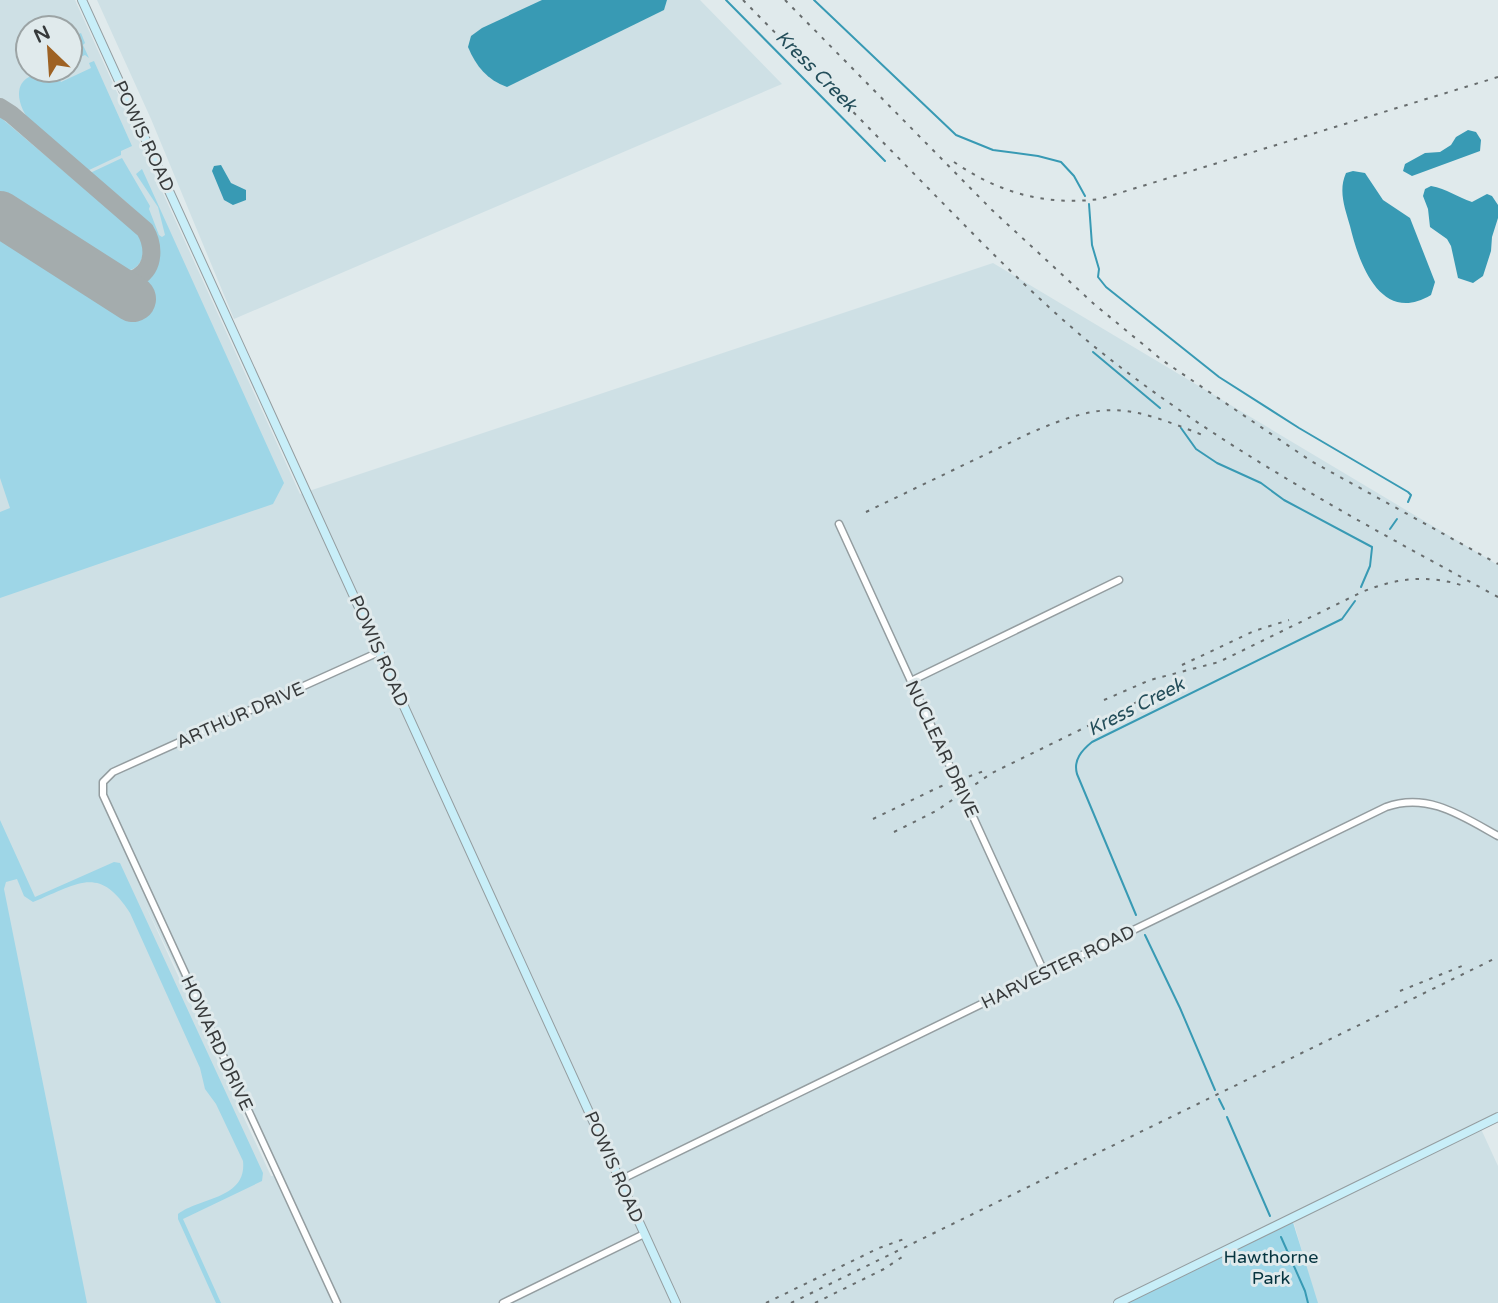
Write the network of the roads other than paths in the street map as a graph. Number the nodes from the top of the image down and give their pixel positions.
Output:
1 (82, 0) edge
2 (839, 524) dead end
3 (1119, 580) dead end
4 (379, 652) junction
5 (911, 681) junction
6 (103, 782) joint
7 (1498, 836) edge
8 (1045, 974) junction
9 (1498, 1117) edge
10 (620, 1180) junction
11 (644, 1234) junction
12 (337, 1303) edge
13 (503, 1303) edge
14 (676, 1303) edge
15 (1118, 1303) edge

1 - 4 street, POWIS ROAD
2 - 5 street, NUCLEAR DRIVE
3 - 5 street
4 - 6 street, ARTHUR DRIVE
4 - 10 street, POWIS ROAD
5 - 8 street, NUCLEAR DRIVE
6 - 12 street, HOWARD DRIVE
7 - 8 street, HARVESTER ROAD
8 - 10 street, HARVESTER ROAD
9 - 15 street
10 - 11 street, POWIS ROAD
11 - 13 street
11 - 14 street, POWIS ROAD

